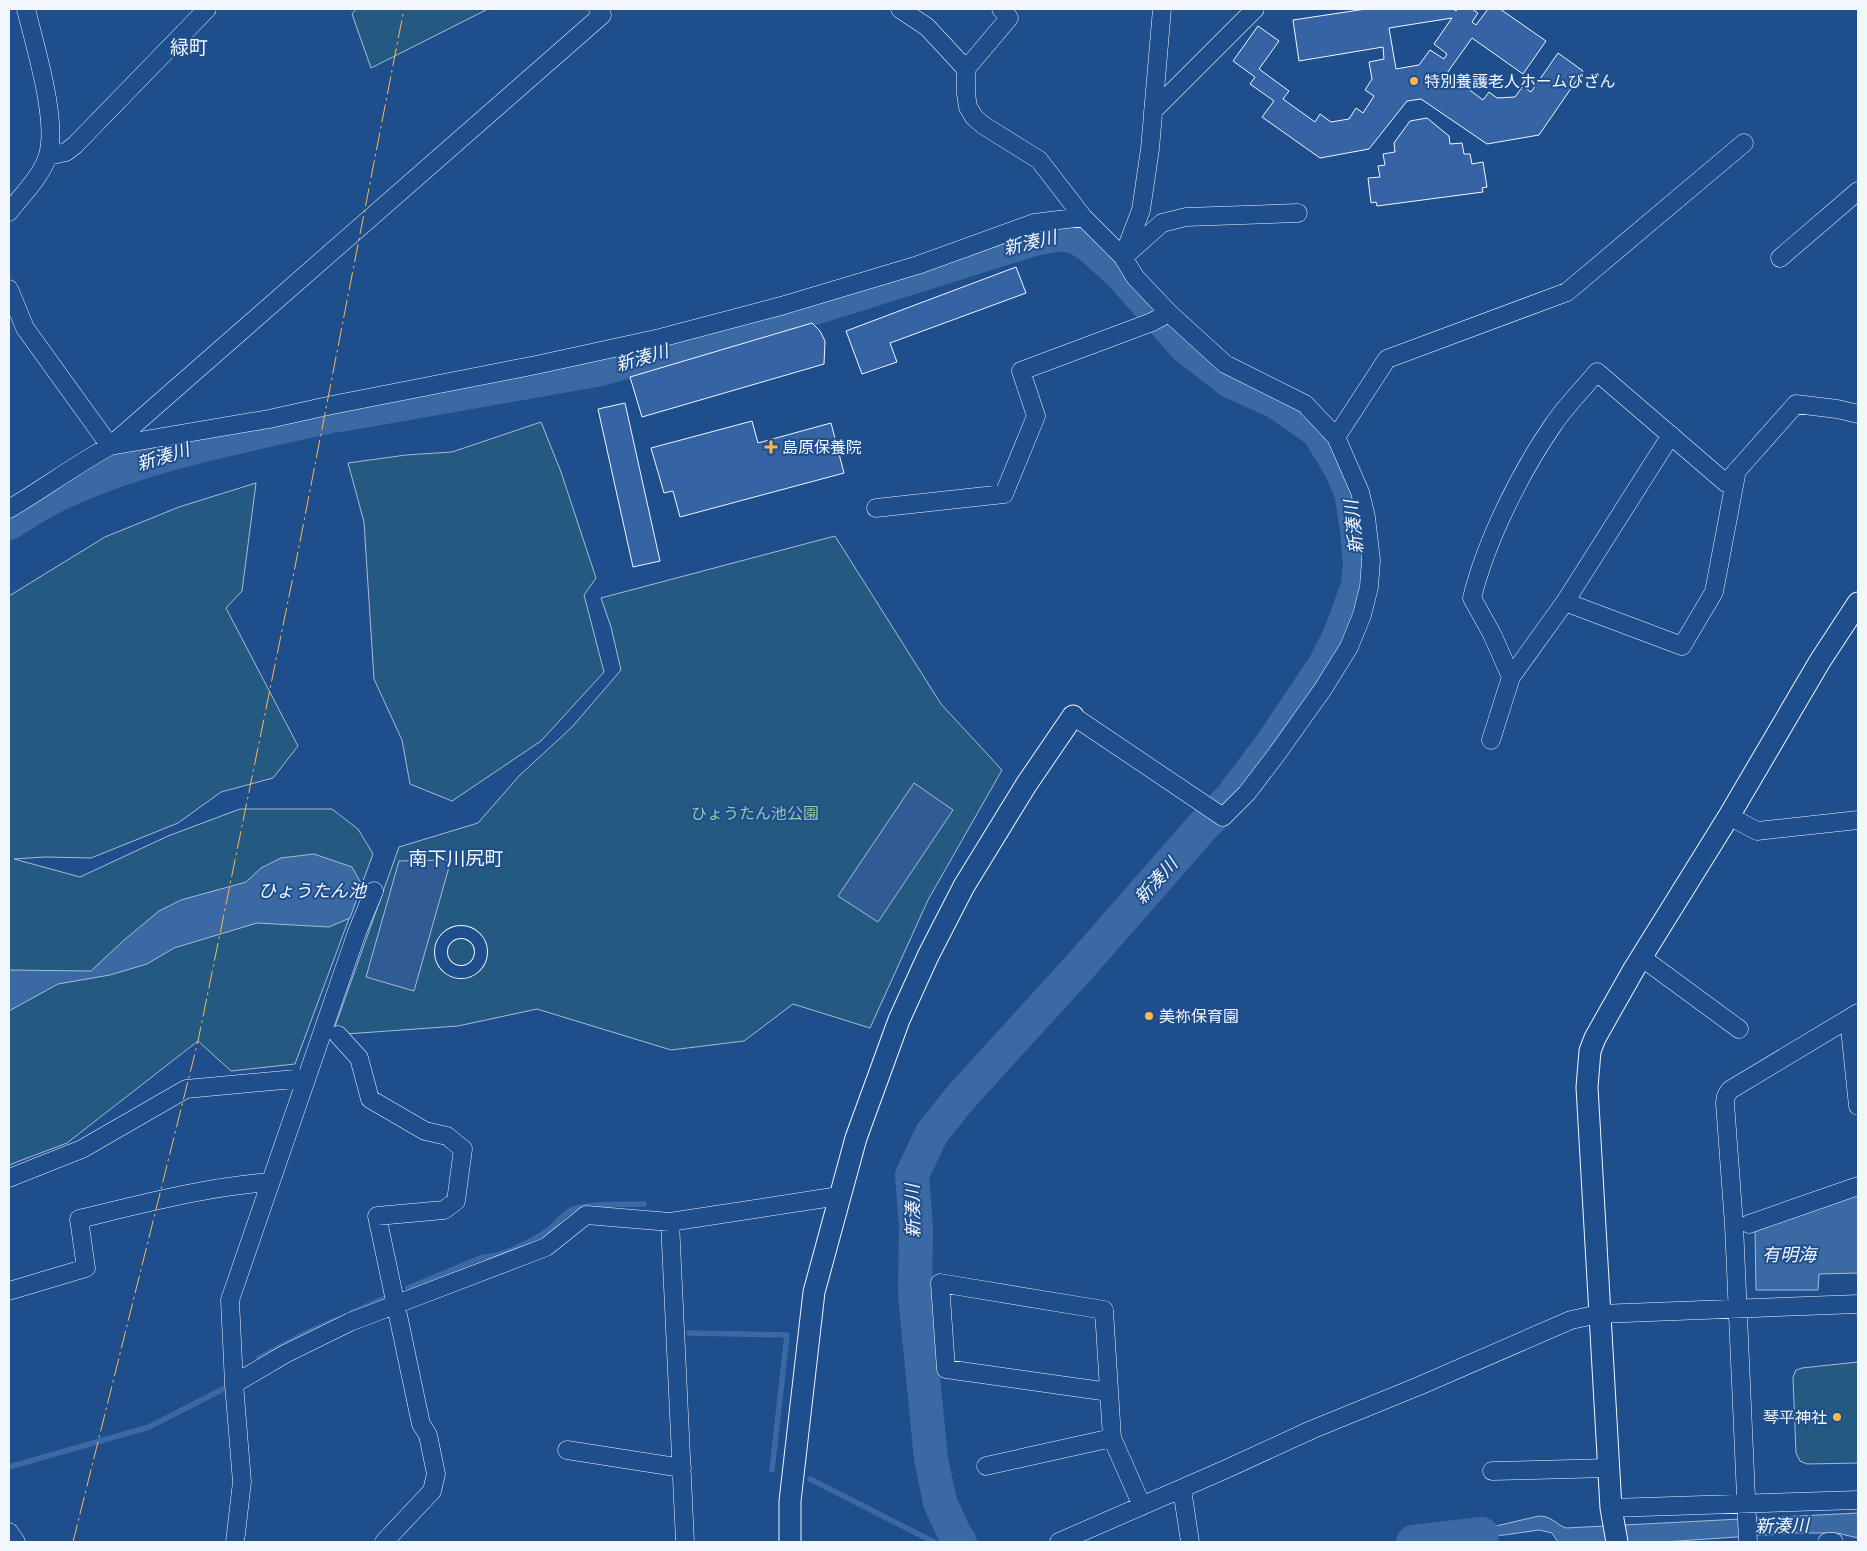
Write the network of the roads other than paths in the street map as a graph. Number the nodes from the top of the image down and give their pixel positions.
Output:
1 (26, 9) edge
2 (207, 9) edge
3 (598, 9) edge
4 (900, 9) edge
5 (1001, 9) edge
6 (1162, 9) edge
7 (1255, 9) edge
8 (966, 69) junction
9 (1153, 111) junction
10 (1744, 143) dead end
11 (48, 156) junction
12 (1858, 191) edge
13 (9, 212) edge
14 (1298, 213) dead end
15 (1083, 217) junction
16 (1123, 258) junction
17 (1780, 258) dead end
18 (9, 289) edge
19 (1162, 317) junction
20 (1858, 414) edge
21 (1671, 435) junction
22 (1336, 436) junction
23 (110, 446) junction
24 (1737, 470) junction
25 (876, 508) dead end
26 (9, 509) edge
27 (1565, 602) junction
28 (1858, 603) edge
29 (1511, 677) junction
30 (1073, 716) joint
31 (1491, 740) dead end
32 (1729, 816) junction
33 (1858, 820) edge
34 (374, 891) dead end
35 (1641, 957) junction
36 (1853, 1016) edge
37 (1739, 1029) dead end
38 (338, 1035) dead end
39 (306, 1078) junction
40 (1858, 1106) edge
41 (9, 1178) edge
42 (270, 1182) junction
43 (1858, 1186) edge
44 (839, 1196) junction
45 (670, 1222) junction
46 (1749, 1224) dead end
47 (9, 1291) edge
48 (1858, 1304) edge
49 (396, 1305) junction
50 (1738, 1309) junction
51 (1599, 1314) junction
52 (234, 1384) junction
53 (1109, 1392) junction
54 (1112, 1438) junction
55 (566, 1450) dead end
56 (986, 1466) dead end
57 (682, 1468) junction
58 (1609, 1468) junction
59 (1492, 1471) dead end
60 (1182, 1489) junction
61 (1858, 1500) edge
62 (1142, 1506) junction
63 (1746, 1506) junction
64 (1612, 1512) junction
65 (9, 1532) edge
66 (16, 1542) edge
67 (235, 1542) edge
68 (384, 1542) edge
69 (685, 1542) edge
70 (790, 1542) edge
71 (1059, 1542) edge
72 (1190, 1542) edge
73 (1617, 1542) edge
74 (1748, 1542) edge
75 (1827, 1542) edge
76 (1834, 1542) edge

1 - 11 street
2 - 11 street
3 - 23 street
4 - 8 street
5 - 8 street
6 - 9 street
7 - 9 street
8 - 15 street
9 - 16 street
10 - 22 street
11 - 13 street
12 - 17 street
14 - 16 street
15 - 16 street
15 - 23 street
16 - 19 street
18 - 23 street
19 - 22 street
19 - 25 street
20 - 24 street
21 - 24 street
21 - 27 street
21 - 29 street
22 - 30 street
23 - 26 street
24 - 27 street
27 - 29 street
28 - 32 street
29 - 31 street
30 - 44 street
32 - 33 street
32 - 35 street
34 - 39 street
35 - 37 street
35 - 51 street
36 - 40 street
36 - 50 street
38 - 49 street
39 - 41 street
39 - 42 street
42 - 47 street
42 - 52 street
43 - 46 street
44 - 45 street
44 - 70 street
45 - 49 street
45 - 57 street
48 - 50 street
49 - 52 street
49 - 68 street
50 - 51 street
50 - 63 street
51 - 58 street
51 - 60 street
52 - 67 street
53 - 53 street
53 - 54 street
54 - 56 street
54 - 62 street
55 - 57 street
57 - 69 street
58 - 59 street
58 - 64 street
60 - 62 street
60 - 72 street
61 - 63 street
62 - 71 street
63 - 64 street
63 - 74 street
64 - 73 street
65 - 66 street
75 - 76 street

